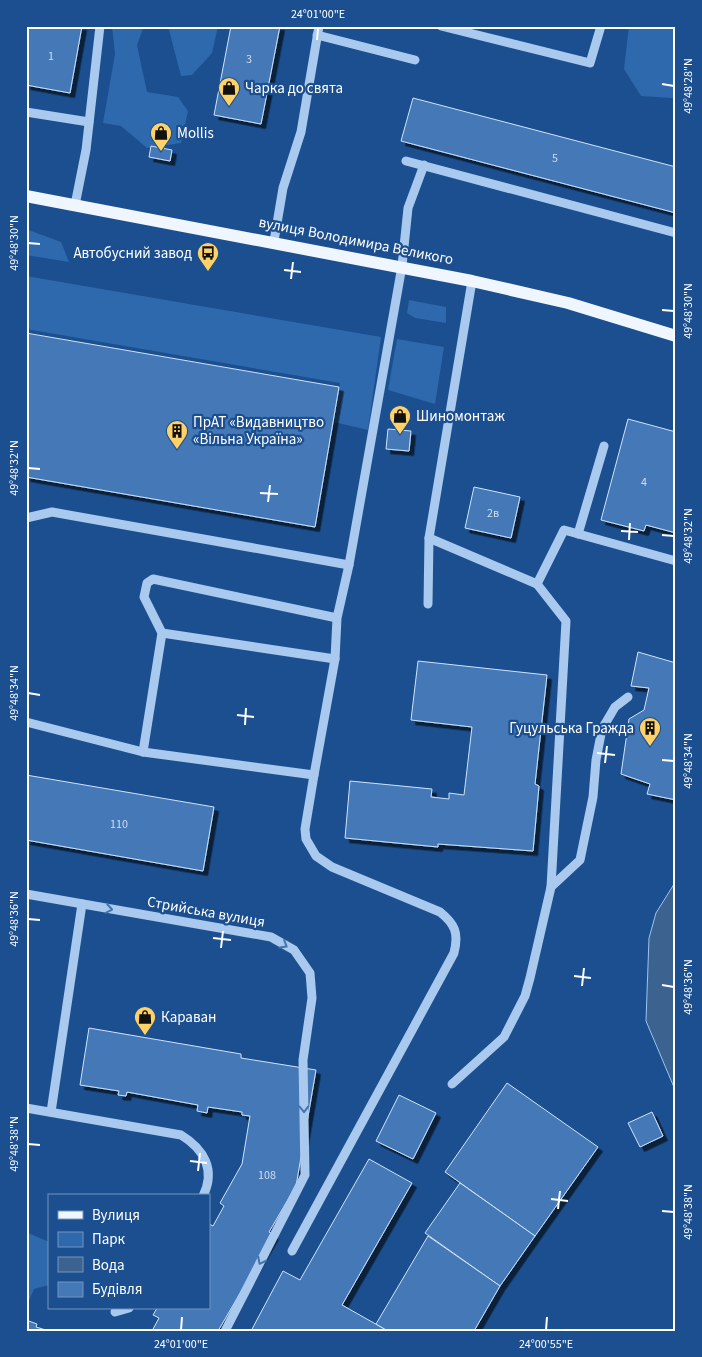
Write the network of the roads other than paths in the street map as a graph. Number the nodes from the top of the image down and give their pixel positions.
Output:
1 (100, 26) edge
2 (441, 26) edge
3 (601, 26) edge
4 (318, 31) edge
5 (415, 60) dead end
6 (26, 112) edge
7 (89, 122) junction
8 (406, 161) dead end
9 (424, 165) junction
10 (26, 196) edge
11 (75, 205) junction
12 (676, 233) edge
13 (274, 242) junction
14 (402, 266) junction
15 (472, 281) junction
16 (676, 336) edge
17 (604, 446) dead end
18 (26, 518) edge
19 (578, 534) junction
20 (430, 538) junction
21 (676, 561) edge
22 (349, 565) junction
23 (537, 584) junction
24 (428, 604) dead end
25 (337, 618) junction
26 (162, 633) junction
27 (335, 659) junction
28 (628, 697) dead end
29 (26, 722) edge
30 (143, 752) junction
31 (314, 775) junction
32 (551, 888) junction
33 (26, 894) edge
34 (82, 904) junction
35 (452, 1084) dead end
36 (26, 1108) edge
37 (51, 1112) junction
38 (204, 1194) edge
39 (292, 1251) dead end
40 (122, 1310) edge
41 (115, 1312) dead end
42 (225, 1331) edge

1 - 7 lane
2 - 3 lane
4 - 5 lane
4 - 13 lane
6 - 7 lane
7 - 11 lane
8 - 9 lane
9 - 12 lane
9 - 14 lane
10 - 11 main road, вулиця Володимира Великого
11 - 13 main road, вулиця Володимира Великого
13 - 14 main road, вулиця Володимира Великого
14 - 15 main road, вулиця Володимира Великого
14 - 22 lane
15 - 16 main road, вулиця Володимира Великого
15 - 20 lane
17 - 19 lane
18 - 22 lane
19 - 21 lane
19 - 23 lane
20 - 23 lane
20 - 24 lane
22 - 25 lane
23 - 32 lane
25 - 26 lane
25 - 27 lane
26 - 27 lane
26 - 30 lane
27 - 31 lane
28 - 32 lane
29 - 30 lane
30 - 31 lane
31 - 39 lane
32 - 35 lane
33 - 34 lane, Стрийська вулиця
34 - 37 lane
34 -> 42 lane, Стрийська вулиця
36 - 37 lane
37 - 38 lane
40 - 41 lane

